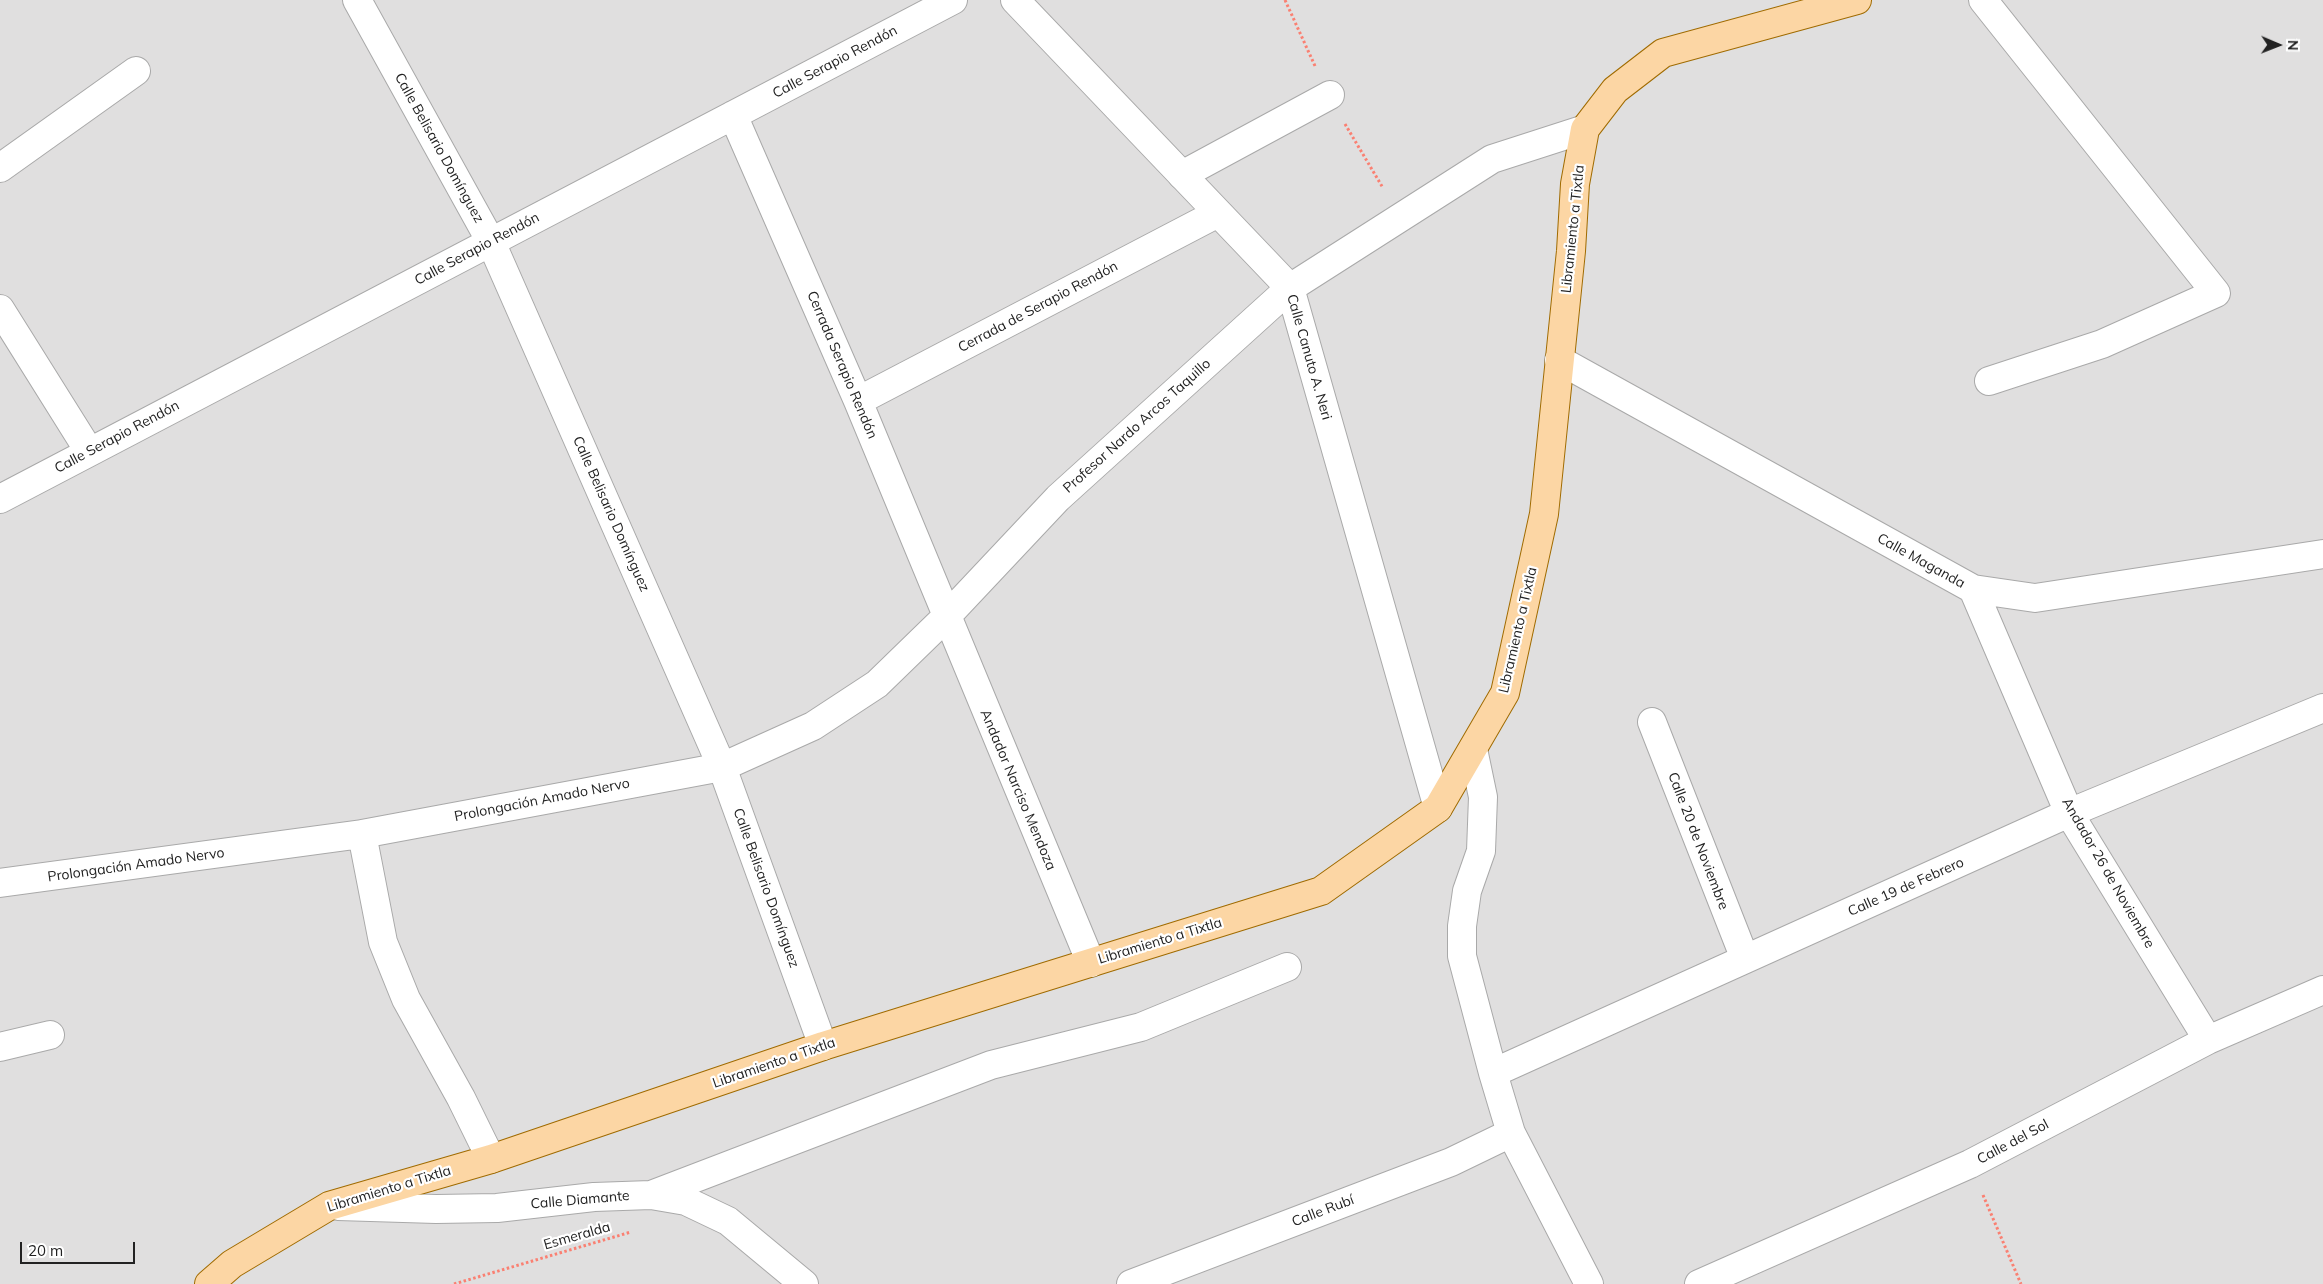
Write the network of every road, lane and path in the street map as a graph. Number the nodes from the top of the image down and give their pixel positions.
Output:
1 (357, 0) edge
2 (953, 0) edge
3 (1015, 0) edge
4 (1857, 0) edge
5 (1983, 0) edge
6 (136, 71) dead end
7 (1330, 94) dead end
8 (733, 115) junction
9 (1585, 129) junction
10 (0, 168) edge
11 (1182, 175) junction
12 (1218, 213) junction
13 (491, 242) junction
14 (1290, 288) junction
15 (0, 310) edge
16 (1559, 360) junction
17 (1989, 381) dead end
18 (858, 401) junction
19 (89, 451) junction
20 (0, 499) edge
21 (2323, 554) edge
22 (1973, 590) junction
23 (946, 617) junction
24 (2323, 708) edge
25 (1652, 722) dead end
26 (1473, 749) junction
27 (722, 767) junction
28 (1438, 808) junction
29 (2069, 813) junction
30 (362, 834) junction
31 (0, 883) edge
32 (1745, 959) junction
33 (1091, 963) junction
34 (1288, 967) dead end
35 (2323, 990) edge
36 (50, 1035) dead end
37 (2208, 1040) junction
38 (0, 1046) edge
39 (823, 1046) junction
40 (1493, 1073) junction
41 (1512, 1132) junction
42 (491, 1159) junction
43 (1970, 1164) junction
44 (651, 1195) junction
45 (328, 1206) junction
46 (640, 1229) dead end
47 (209, 1284) edge
48 (454, 1284) edge
49 (804, 1284) edge
50 (1131, 1284) edge
51 (1589, 1284) edge
52 (1699, 1284) edge
53 (2021, 1284) edge

1 - 13 street, Calle Belisario Domínguez
2 - 8 street, Calle Serapio Rendón
3 - 11 street, Calle Canuto A. Neri
4 - 9 main road
5 - 17 street
6 - 10 street
7 - 11 street
8 - 13 street, Calle Serapio Rendón
8 - 18 street, Cerrada Serapio Rendón
9 - 14 street, Profesor Nardo Arcos Taquillo
9 - 16 main road, Libramiento a Tixtla
11 - 12 street, Calle Canuto A. Neri
12 - 14 street, Calle Canuto A. Neri
12 - 18 street, Cerrada de Serapio Rendón
13 - 19 street, Calle Serapio Rendón
13 - 27 street, Calle Belisario Domínguez
14 - 23 street, Profesor Nardo Arcos Taquillo
14 - 28 street, Calle Canuto A. Neri
15 - 19 street
16 - 22 street, Calle Maganda
16 - 26 main road, Libramiento a Tixtla
18 - 23 street, Cerrada Serapio Rendón
19 - 20 street, Calle Serapio Rendón
21 - 22 street, Calle Maganda
22 - 29 street, Andador 26 de Noviembre
23 - 27 street, Profesor Nardo Arcos Taquillo
23 - 33 street, Andador Narciso Mendoza
24 - 29 street, Calle 19 de Febrero
25 - 32 street, Calle 20 de Noviembre
26 - 28 main road, Libramiento a Tixtla
26 - 40 street
27 - 30 street, Prolongación Amado Nervo
27 - 39 street, Calle Belisario Domínguez
28 - 33 main road, Libramiento a Tixtla
29 - 32 street, Calle 19 de Febrero
29 - 37 street, Andador 26 de Noviembre
30 - 31 street, Prolongación Amado Nervo
30 - 42 street
32 - 40 street, Calle 19 de Febrero
33 - 39 main road, Libramiento a Tixtla
34 - 44 street
35 - 37 street, Calle del Sol
36 - 38 street
37 - 43 street, Calle del Sol
39 - 42 main road, Libramiento a Tixtla
40 - 41 street
41 - 50 street, Calle Rubí
41 - 51 street
42 - 45 main road, Libramiento a Tixtla
43 - 52 street, Calle del Sol
43 - 53 path
44 - 45 street, Calle Diamante
44 - 49 street, Calle Diamante
45 - 47 main road, Libramiento a Tixtla
46 - 48 path, Esmeralda

